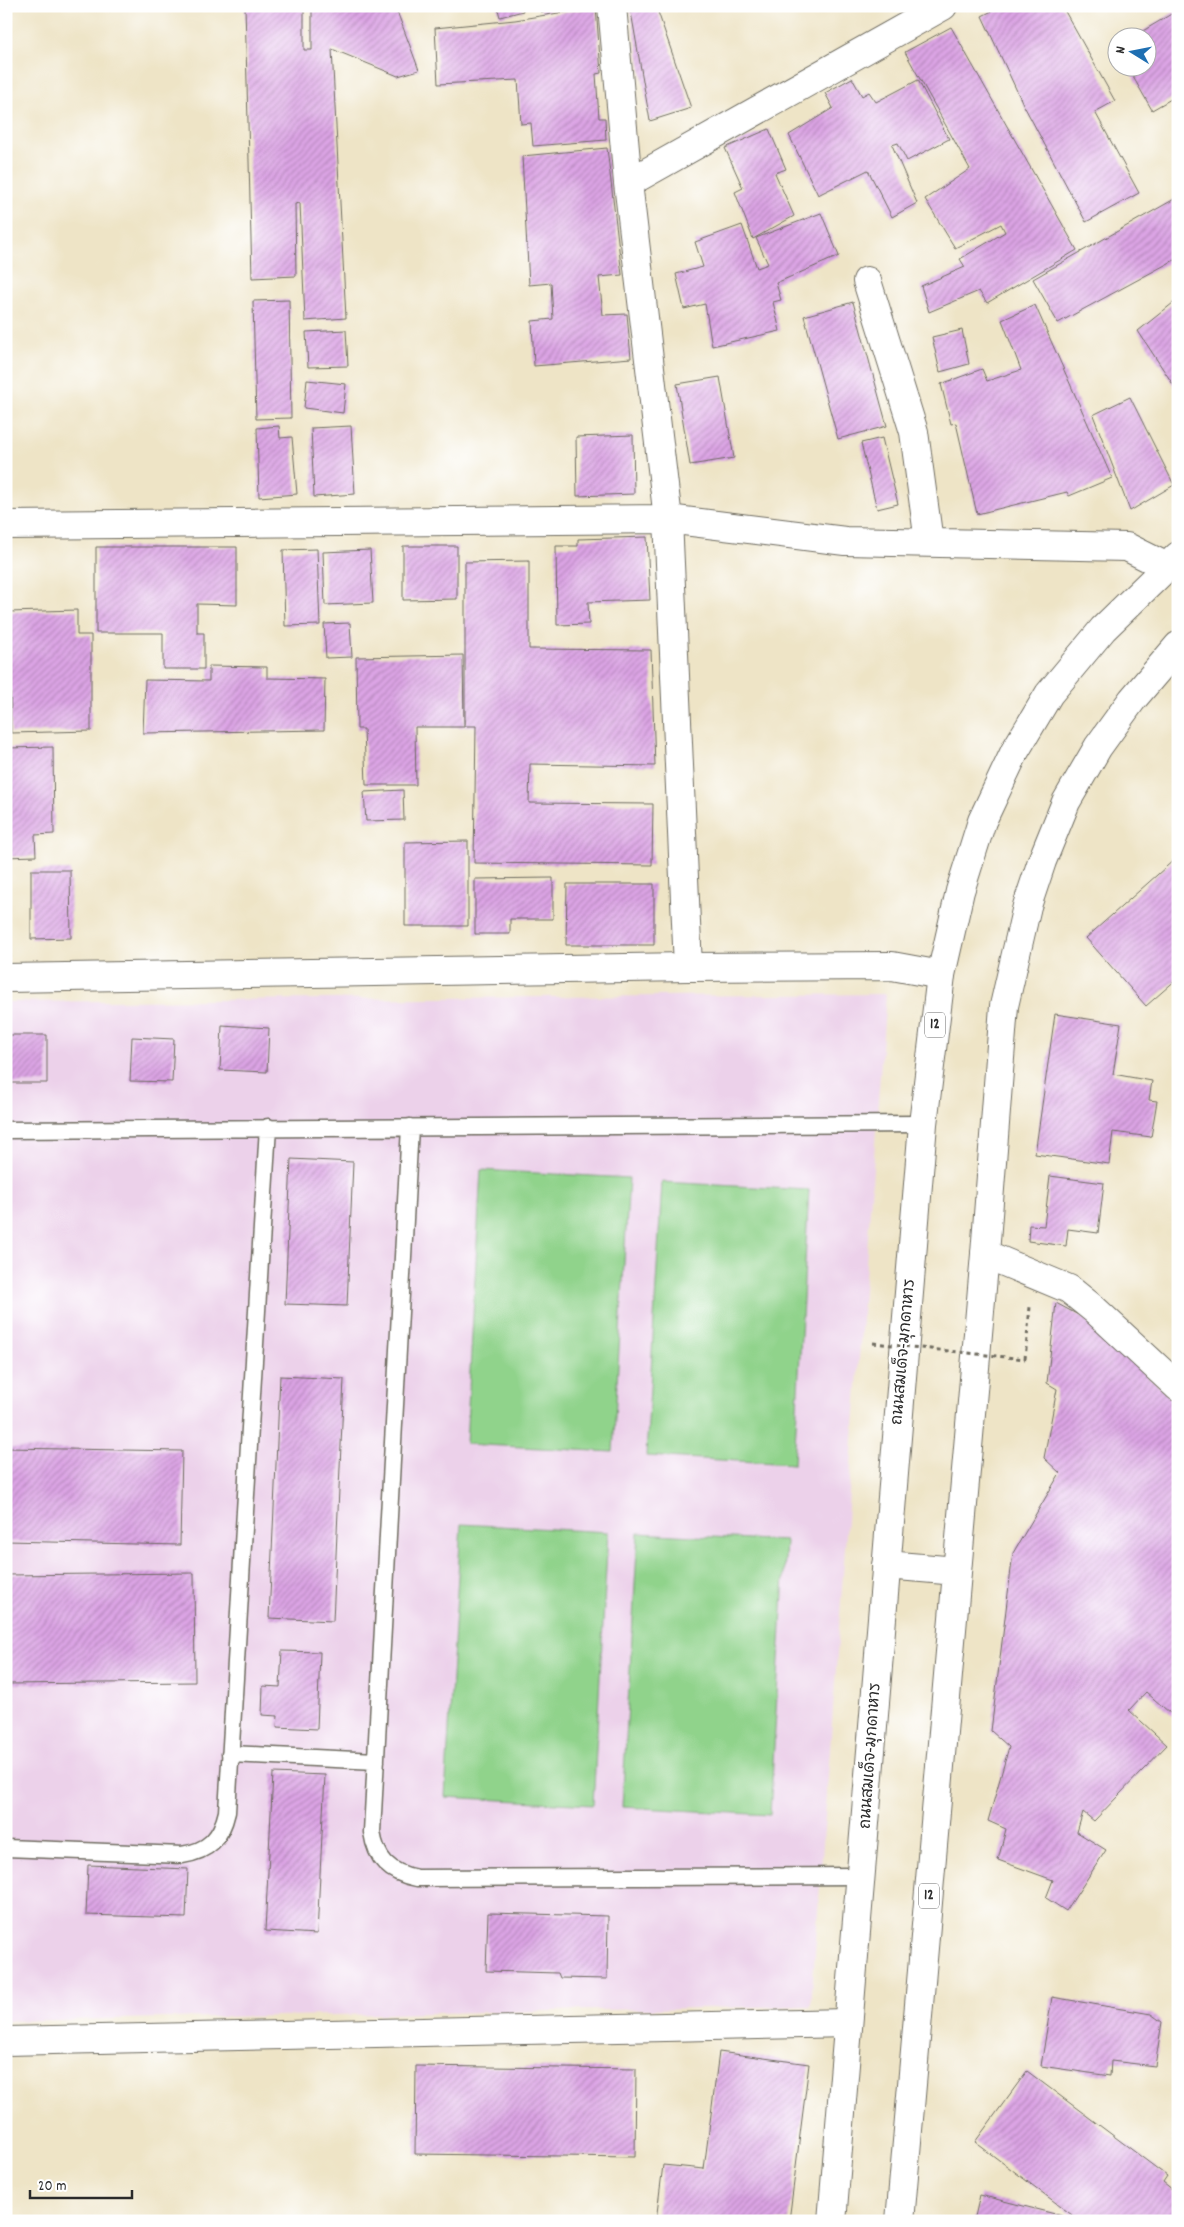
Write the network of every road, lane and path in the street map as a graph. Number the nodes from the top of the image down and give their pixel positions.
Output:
1 (612, 6) edge
2 (943, 6) edge
3 (628, 183) junction
4 (867, 281) dead end
5 (668, 519) junction
6 (6, 525) edge
7 (929, 542) junction
8 (1171, 561) edge
9 (1178, 646) edge
10 (688, 967) junction
11 (942, 975) junction
12 (6, 978) edge
13 (923, 1124) junction
14 (268, 1127) junction
15 (410, 1127) junction
16 (6, 1130) edge
17 (985, 1254) junction
18 (1031, 1302) dead end
19 (873, 1343) dead end
20 (1178, 1387) edge
21 (886, 1565) junction
22 (957, 1571) junction
23 (230, 1754) junction
24 (376, 1760) junction
25 (6, 1848) edge
26 (862, 1876) junction
27 (848, 2023) junction
28 (6, 2041) edge
29 (832, 2221) edge
30 (900, 2221) edge

1 - 3 street
2 - 3 street
3 - 5 street
4 - 7 street
5 - 6 street
5 - 7 street
5 - 10 street
7 - 8 street
8 - 11 street, ถนนสมเด็จ-มุกดาหาร / 12
9 - 17 street, 12
10 - 11 street
10 - 12 street
11 - 13 street, ถนนสมเด็จ-มุกดาหาร / 12
13 - 15 lane
13 - 21 street, ถนนสมเด็จ-มุกดาหาร / 12
14 - 15 lane
14 - 16 lane
14 - 23 lane
15 - 24 lane
17 - 20 street
17 - 22 street, 12
18 - 19 path, bridge
21 - 22 street
21 - 26 street, ถนนสมเด็จ-มุกดาหาร / 12
22 - 30 street, 12
23 - 24 lane
23 - 25 lane
24 - 26 lane
26 - 27 street, ถนนสมเด็จ-มุกดาหาร / 12
27 - 28 street
27 - 29 street, ถนนสมเด็จ-มุกดาหาร / 12

